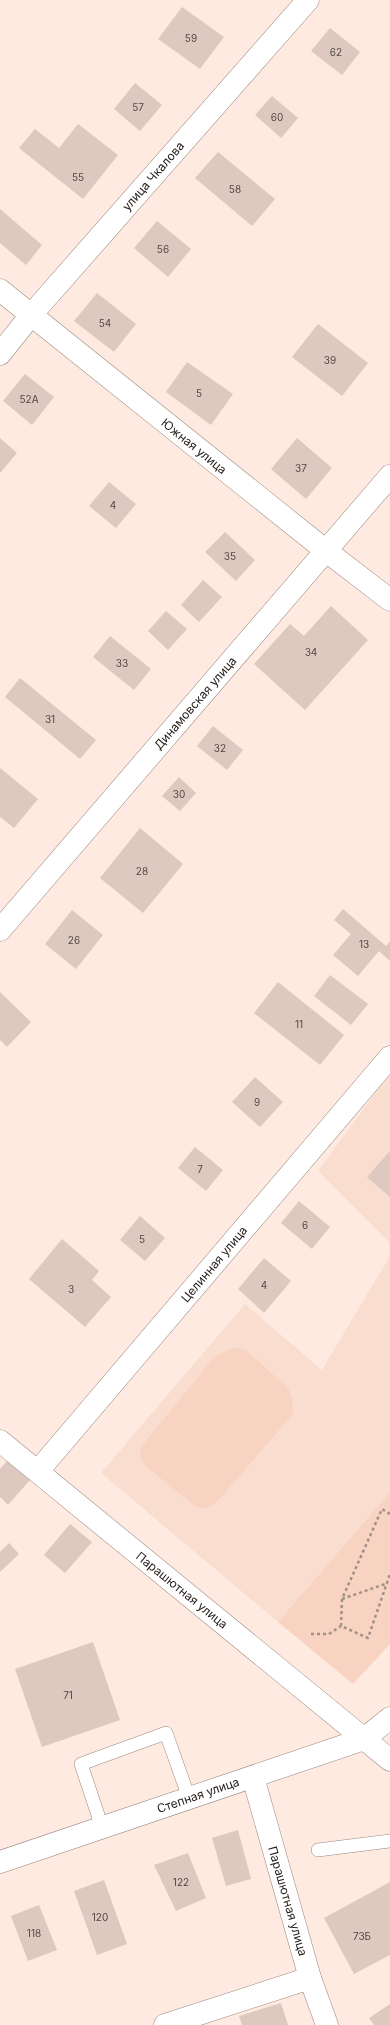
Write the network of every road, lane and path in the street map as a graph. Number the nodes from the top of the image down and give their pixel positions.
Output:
1 (308, 0) edge
2 (0, 290) edge
3 (31, 315) junction
4 (0, 354) edge
5 (390, 476) edge
6 (325, 550) junction
7 (390, 600) edge
8 (0, 930) edge
9 (390, 1057) edge
10 (0, 1441) edge
11 (38, 1471) junction
12 (390, 1514) edge
13 (390, 1574) edge
14 (389, 1582) edge
15 (342, 1600) junction
16 (341, 1626) junction
17 (311, 1634) dead end
18 (390, 1718) edge
19 (364, 1739) junction
20 (390, 1760) edge
21 (253, 1777) junction
22 (190, 1798) junction
23 (102, 1828) junction
24 (390, 1841) edge
25 (318, 1850) dead end
26 (0, 1862) edge
27 (310, 1978) junction
28 (165, 2025) edge
29 (327, 2025) edge

1 - 3 street, улица Чкалова
2 - 3 street, Южная улица
3 - 4 street, улица Чкалова
3 - 6 street, Южная улица
5 - 6 street, Динамовская улица
6 - 7 street, Южная улица
6 - 8 street, Динамовская улица
9 - 11 street, Целинная улица
10 - 11 street, Парашютная улица
11 - 19 street, Парашютная улица
12 - 15 path
13 - 14 path
14 - 15 path
14 - 16 path
15 - 16 path
16 - 17 path
18 - 19 street, Степная улица
19 - 20 street, Парашютная улица
19 - 21 street, Степная улица
21 - 22 street, Степная улица
21 - 27 street, Парашютная улица
22 - 23 street, Степная улица
22 - 23 lane
23 - 26 street, Степная улица
24 - 25 lane
27 - 28 street
27 - 29 street, Парашютная улица

